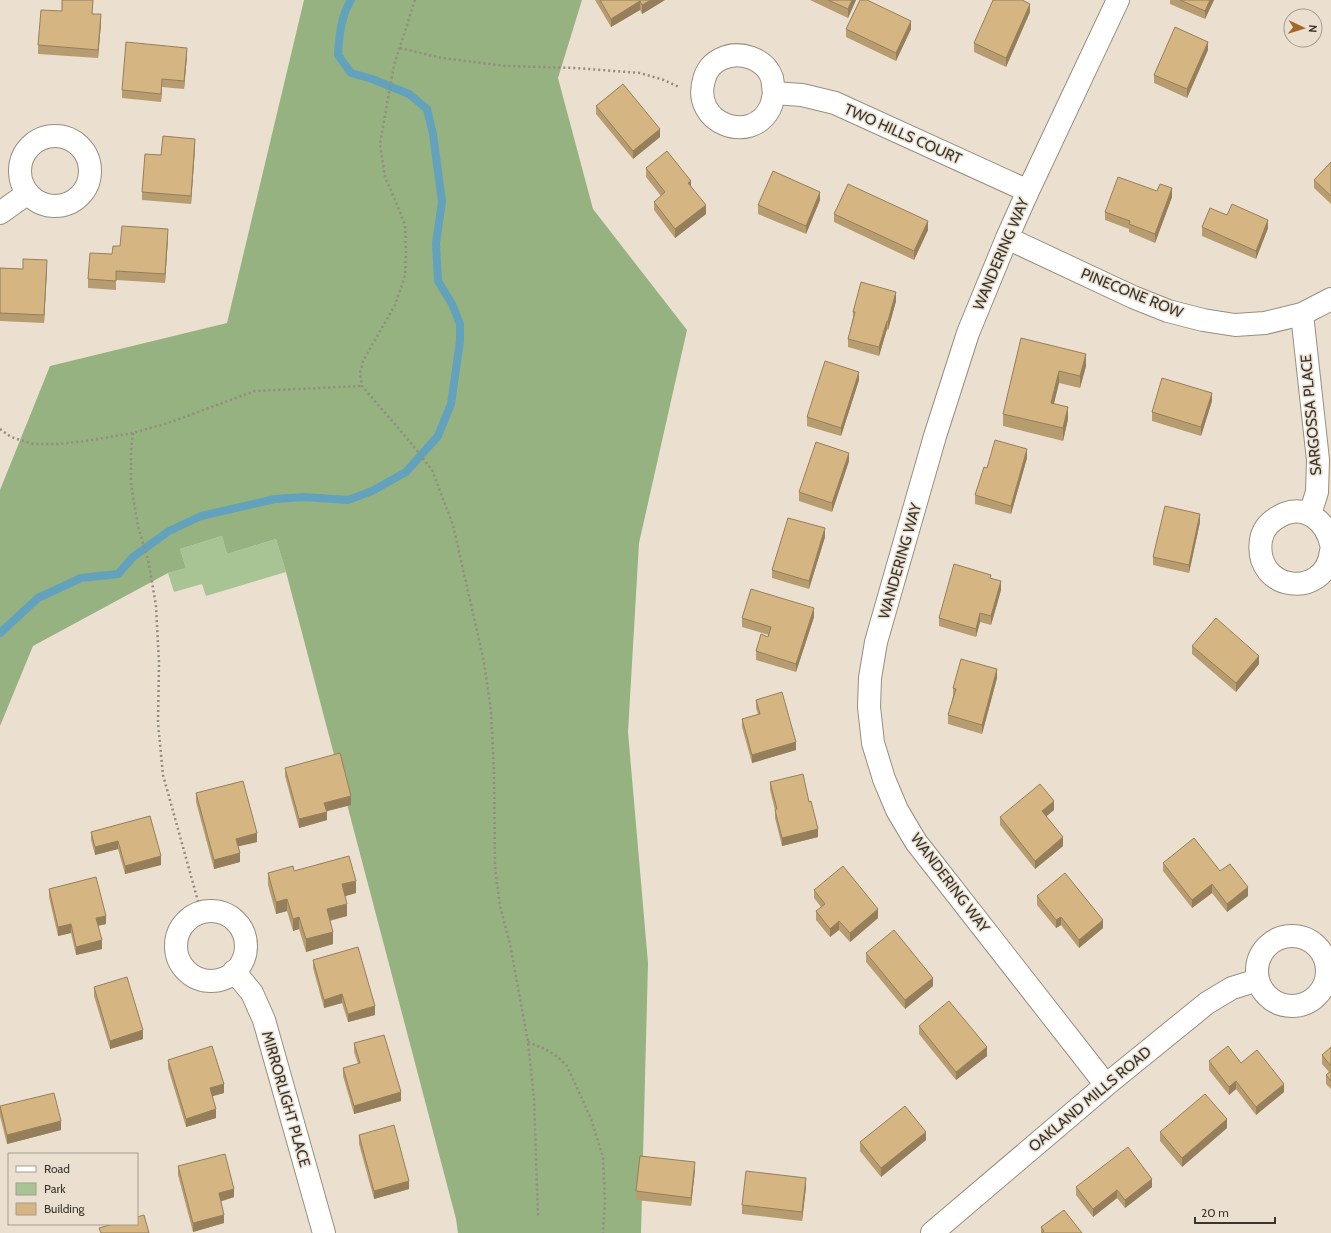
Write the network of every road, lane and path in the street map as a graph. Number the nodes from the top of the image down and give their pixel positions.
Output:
1 (415, 0) edge
2 (1118, 0) edge
3 (400, 48) junction
4 (701, 87) junction
5 (774, 93) junction
6 (1028, 190) junction
7 (28, 193) dead end
8 (0, 213) edge
9 (1007, 238) junction
10 (1331, 299) edge
11 (1302, 314) junction
12 (362, 386) junction
13 (0, 429) edge
14 (133, 433) junction
15 (1310, 514) junction
16 (1331, 544) edge
17 (1331, 551) edge
18 (201, 912) junction
19 (234, 971) junction
20 (1258, 980) dead end
21 (528, 1042) junction
22 (1106, 1084) junction
23 (538, 1216) dead end
24 (324, 1233) edge
25 (603, 1233) edge
26 (932, 1233) edge

1 - 3 path
2 - 6 street, WANDERING WAY
3 - 4 path
3 - 12 path
4 - 5 street
4 - 5 street
5 - 6 street, TWO HILLS COURT
6 - 9 street, WANDERING WAY
7 - 8 street
9 - 11 street, PINECONE ROW
9 - 22 street, WANDERING WAY
10 - 11 street, PINECONE ROW
11 - 15 street, SARGOSSA PLACE
12 - 14 path
12 - 21 path
13 - 14 path
14 - 18 path
15 - 16 street
15 - 17 street
18 - 19 street
18 - 19 street
19 - 24 street, MIRRORLIGHT PLACE
20 - 22 street, OAKLAND MILLS ROAD
21 - 23 path
21 - 25 path
22 - 26 street, OAKLAND MILLS ROAD

